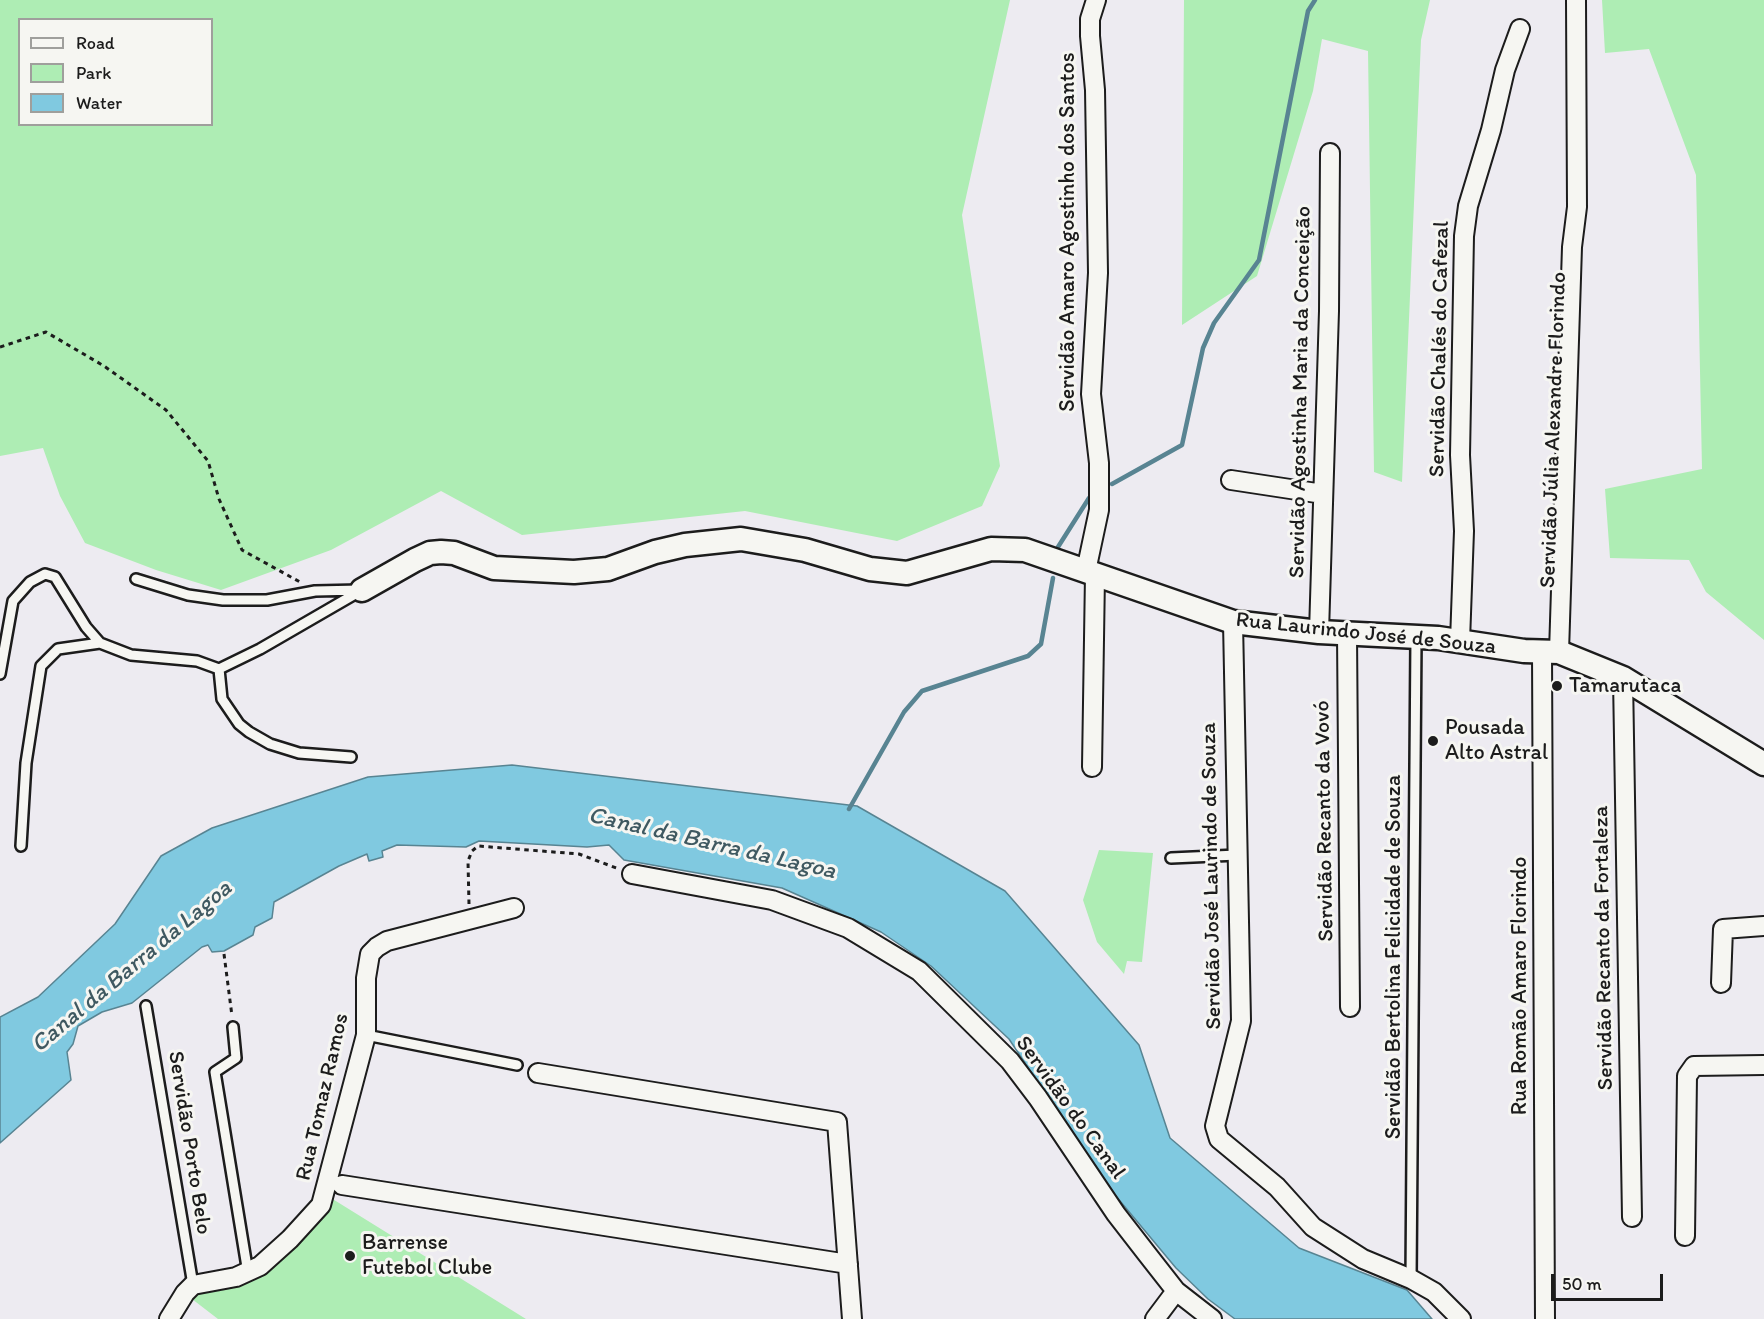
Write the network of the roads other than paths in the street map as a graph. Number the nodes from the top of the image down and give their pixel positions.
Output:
1 (1096, 0) edge
2 (1576, 0) edge
3 (1520, 29) dead end
4 (1329, 153) dead end
5 (1231, 480) dead end
6 (1323, 494) junction
7 (1091, 573) junction
8 (136, 579) dead end
9 (362, 590) junction
10 (1233, 622) junction
11 (1319, 632) junction
12 (1347, 634) junction
13 (1416, 636) junction
14 (1460, 641) junction
15 (100, 643) junction
16 (1557, 654) junction
17 (219, 669) junction
18 (0, 674) edge
19 (1623, 678) junction
20 (351, 757) dead end
21 (1764, 764) edge
22 (1092, 767) dead end
23 (21, 846) dead end
24 (1237, 855) junction
25 (1171, 858) dead end
26 (632, 874) road end
27 (514, 908) dead end
28 (1764, 926) edge
29 (1721, 983) dead end
30 (146, 1006) dead end
31 (1350, 1007) dead end
32 (233, 1027) road end
33 (366, 1035) junction
34 (517, 1065) dead end
35 (1764, 1065) edge
36 (538, 1073) dead end
37 (342, 1185) dead end
38 (1632, 1217) dead end
39 (1685, 1236) dead end
40 (848, 1264) junction
41 (248, 1273) junction
42 (1411, 1279) junction
43 (193, 1285) junction
44 (1176, 1290) junction
45 (169, 1319) edge
46 (852, 1319) edge
47 (1155, 1319) edge
48 (1212, 1319) edge
49 (1461, 1319) edge
50 (1545, 1319) edge

1 - 7 street, Servidão Amaro Agostinho dos Santos
2 - 16 street, Servidão Júlia Alexandre Florindo
3 - 14 street, Servidão Chalés do Cafezal
4 - 6 street, Servidão Agostinha Maria da Conceição
5 - 6 street
6 - 11 street, Servidão Agostinha Maria da Conceição
7 - 9 street, Rua Laurindo José de Souza
7 - 10 street, Rua Laurindo José de Souza
7 - 22 street, Servidão Amaro Agostinho dos Santos
8 - 9 lane
9 - 17 lane
10 - 11 street, Rua Laurindo José de Souza
10 - 24 street, Servidão José Laurindo de Souza
11 - 12 street, Rua Laurindo José de Souza
12 - 13 street, Rua Laurindo José de Souza
12 - 31 street, Servidão Recanto da Vovó
13 - 14 street, Rua Laurindo José de Souza
13 - 42 lane, Servidão Bertolina Felicidade de Souza
14 - 16 street, Rua Laurindo José de Souza
15 - 17 lane
15 - 18 lane
15 - 23 lane
16 - 19 street, Rua Laurindo José de Souza
16 - 50 street, Rua Romão Amaro Florindo
17 - 20 lane
19 - 21 street, Rua Laurindo José de Souza
19 - 38 street, Servidão Recanto da Fortaleza
24 - 25 lane
24 - 42 street, Servidão José Laurindo de Souza
26 - 44 street, Servidão do Canal
27 - 33 street, Rua Tomaz Ramos
28 - 29 street
30 - 43 lane, Servidão Porto Belo
32 - 41 lane
33 - 34 lane
33 - 41 street, Rua Tomaz Ramos
35 - 39 street
36 - 40 street
37 - 40 street
40 - 46 street
41 - 43 street, Rua Tomaz Ramos
42 - 49 street
43 - 45 street
44 - 47 street
44 - 48 street, Servidão do Canal

